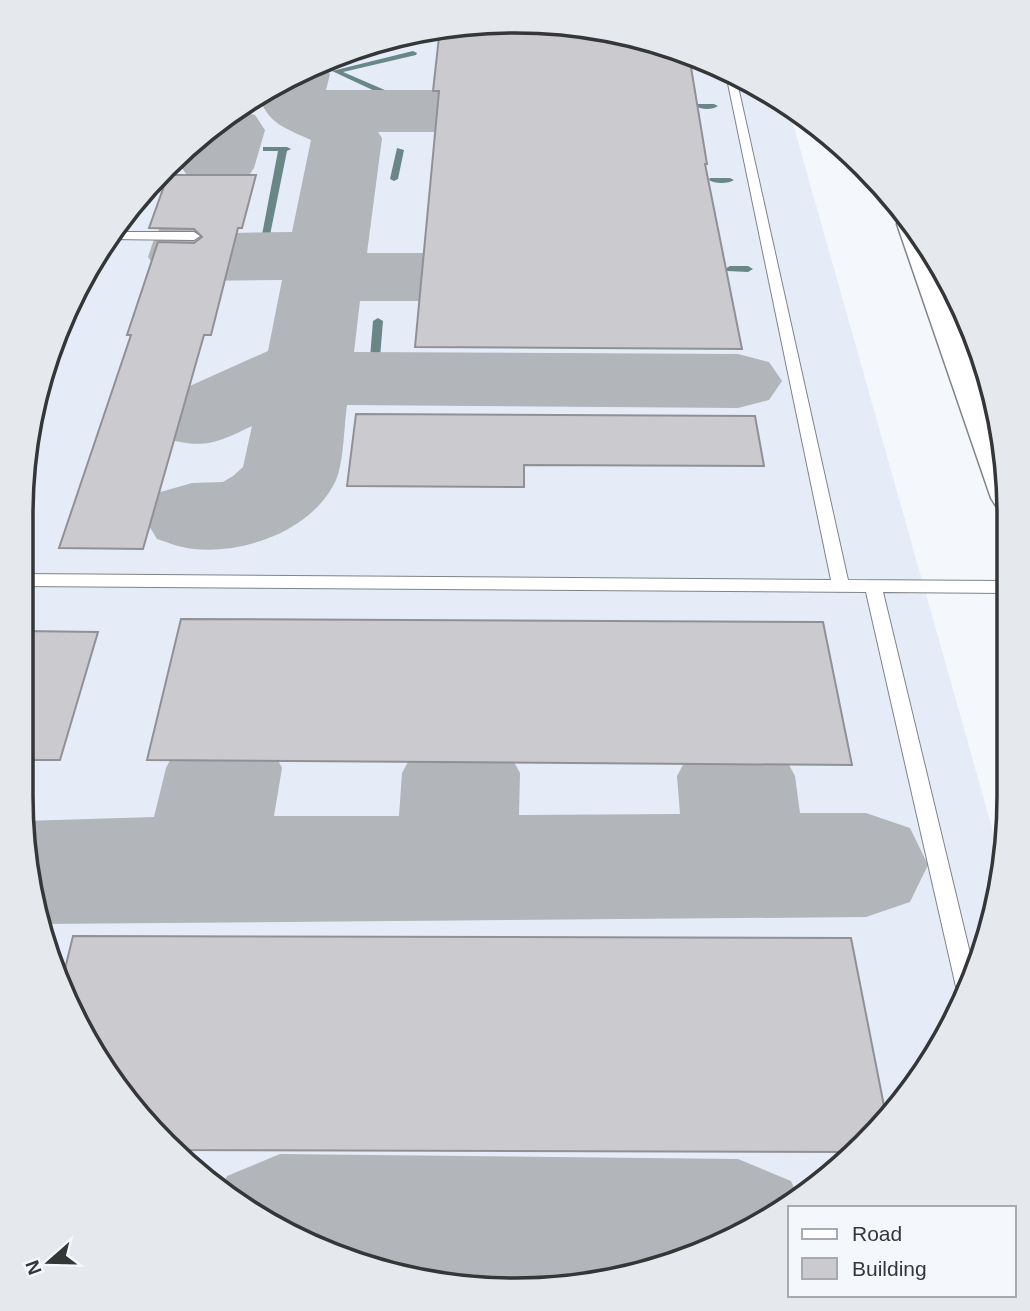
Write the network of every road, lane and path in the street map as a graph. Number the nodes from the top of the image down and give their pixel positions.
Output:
1 (732, 85) edge
2 (122, 236) edge
3 (194, 236) dead end
4 (926, 264) edge
5 (993, 456) edge
6 (33, 580) edge
7 (841, 586) junction
8 (873, 586) junction
9 (997, 587) edge
10 (963, 971) edge

1 - 7 lane
2 - 3 lane
4 - 5 street
6 - 7 lane
7 - 8 lane
8 - 9 lane
8 - 10 lane

